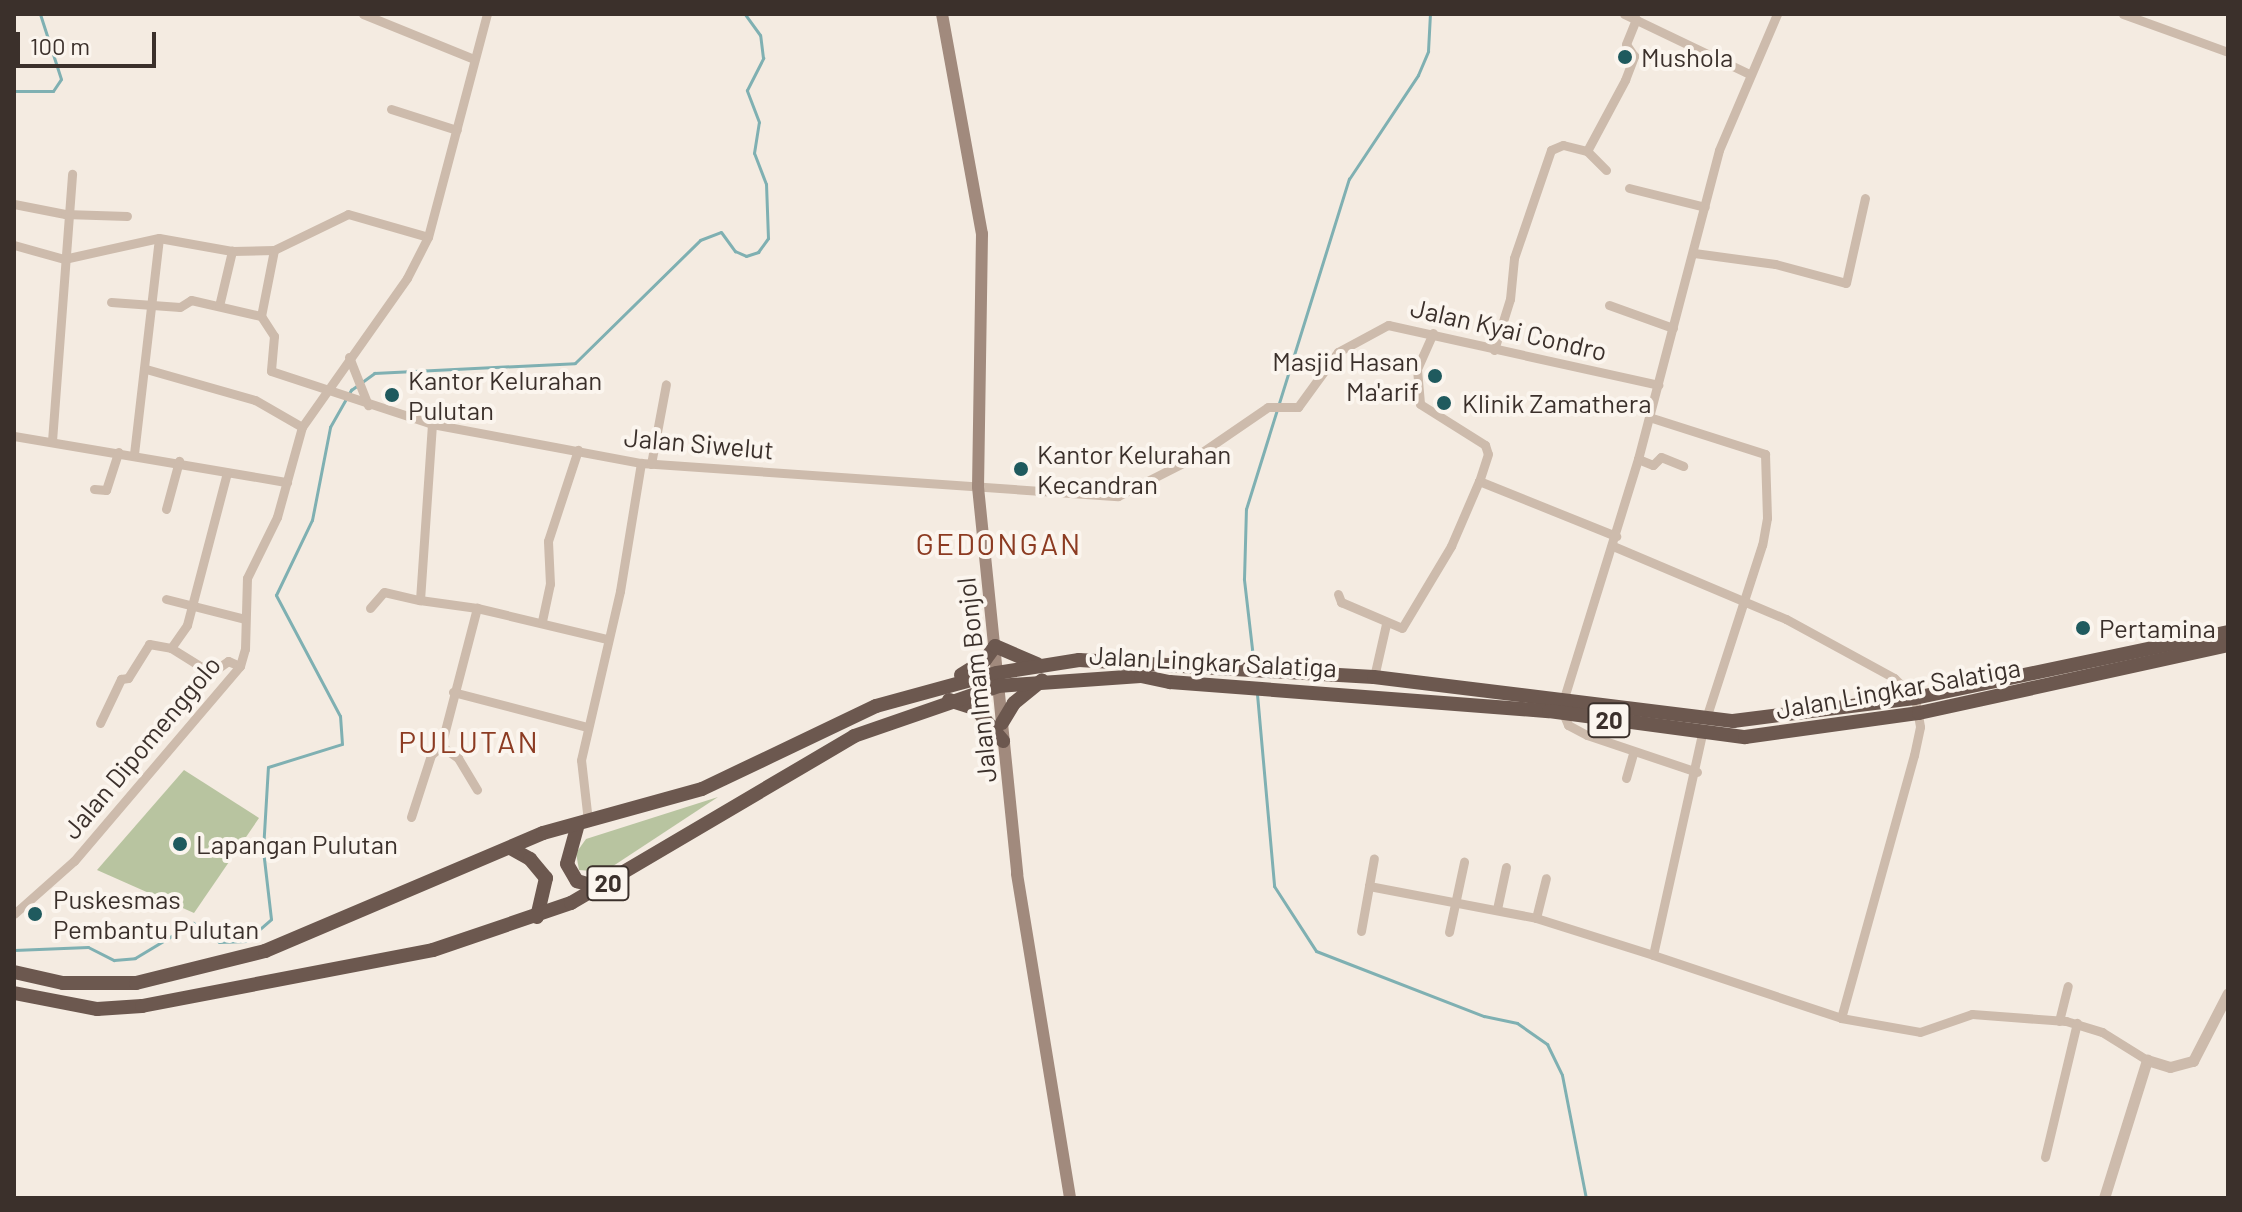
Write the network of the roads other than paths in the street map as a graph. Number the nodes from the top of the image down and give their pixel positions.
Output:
1 (363, 14) edge
2 (487, 14) edge
3 (942, 14) edge
4 (1624, 14) edge
5 (1777, 14) edge
6 (2123, 14) edge
7 (1636, 19) junction
8 (2228, 52) edge
9 (474, 59) junction
10 (1749, 74) junction
11 (391, 109) dead end
12 (457, 130) junction
13 (1587, 151) junction
14 (1606, 170) dead end
15 (72, 174) dead end
16 (1629, 188) dead end
17 (1865, 198) dead end
18 (14, 204) edge
19 (1705, 207) junction
20 (65, 214) junction
21 (127, 216) dead end
22 (428, 237) junction
23 (159, 238) junction
24 (14, 245) edge
25 (274, 250) junction
26 (232, 251) junction
27 (1694, 253) junction
28 (64, 259) junction
29 (111, 302) dead end
30 (154, 304) junction
31 (1609, 305) dead end
32 (219, 306) junction
33 (261, 316) junction
34 (1673, 328) junction
35 (1433, 333) junction
36 (1494, 350) junction
37 (349, 357) junction
38 (146, 369) junction
39 (666, 384) dead end
40 (1658, 385) junction
41 (326, 392) junction
42 (368, 405) junction
43 (1649, 417) junction
44 (432, 424) junction
45 (302, 427) junction
46 (14, 436) edge
47 (52, 441) junction
48 (578, 450) junction
49 (118, 452) junction
50 (134, 454) junction
51 (1638, 459) junction
52 (179, 461) junction
53 (646, 463) junction
54 (1683, 466) dead end
55 (227, 473) junction
56 (1479, 481) junction
57 (287, 482) junction
58 (978, 487) junction
59 (94, 489) dead end
60 (166, 509) dead end
61 (1614, 541) junction
62 (1338, 594) dead end
63 (166, 599) dead end
64 (420, 600) junction
65 (1745, 602) junction
66 (193, 606) junction
67 (370, 608) dead end
68 (477, 608) junction
69 (245, 619) junction
70 (542, 621) junction
71 (1386, 624) junction
72 (2228, 632) edge
73 (607, 639) junction
74 (2228, 645) edge
75 (995, 646) junction
76 (171, 648) junction
77 (240, 666) junction
78 (1044, 673) junction
79 (1374, 677) junction
80 (997, 680) junction
81 (935, 687) junction
82 (453, 692) junction
83 (1915, 698) junction
84 (949, 700) junction
85 (1564, 706) junction
86 (1919, 713) junction
87 (1706, 718) junction
88 (100, 723) dead end
89 (1002, 723) junction
90 (587, 727) junction
91 (1702, 734) junction
92 (1003, 741) junction
93 (441, 746) junction
94 (1633, 754) junction
95 (1697, 772) junction
96 (1626, 778) dead end
97 (477, 790) dead end
98 (411, 817) dead end
99 (583, 822) junction
100 (512, 849) junction
101 (1374, 858) dead end
102 (1464, 862) dead end
103 (1506, 867) dead end
104 (1546, 878) dead end
105 (1369, 886) junction
106 (600, 888) junction
107 (1457, 901) junction
108 (1497, 909) junction
109 (14, 914) edge
110 (537, 917) junction
111 (1536, 918) junction
112 (1361, 931) dead end
113 (1449, 932) dead end
114 (1653, 955) junction
115 (14, 972) edge
116 (2068, 986) dead end
117 (14, 993) edge
118 (2228, 993) edge
119 (1841, 1018) junction
120 (2059, 1021) junction
121 (2077, 1023) junction
122 (2147, 1060) junction
123 (2045, 1157) dead end
124 (1070, 1198) edge
125 (2104, 1198) edge

1 - 9 street
2 - 9 street, Jalan Dipomenggolo
3 - 58 main road, Jalan Imam Bonjol
4 - 7 street
5 - 10 street
6 - 8 street
7 - 10 street
7 - 13 street
9 - 12 street, Jalan Dipomenggolo
10 - 19 street
11 - 12 street
12 - 22 street, Jalan Dipomenggolo
13 - 14 street
13 - 36 street
15 - 20 street
16 - 19 street
17 - 27 street
18 - 20 street
19 - 27 street
20 - 21 street
20 - 28 street
22 - 25 street
22 - 37 street, Jalan Dipomenggolo
23 - 26 street
23 - 28 street
23 - 30 street
24 - 28 street
25 - 26 street
25 - 33 street
26 - 32 street
27 - 34 street
28 - 47 street
29 - 30 street
30 - 32 street
30 - 38 street
31 - 34 street
32 - 33 street
33 - 41 street, Jalan Siwelut
34 - 40 street
35 - 36 street, Jalan Kyai Condro
35 - 56 street
35 - 58 street, Jalan Kyai Condro
36 - 40 street, Jalan Kyai Condro
37 - 41 street, Jalan Dipomenggolo
37 - 42 street
38 - 45 street
38 - 50 street
39 - 53 street
40 - 43 street
41 - 42 street, Jalan Siwelut
41 - 45 street, Jalan Dipomenggolo
42 - 44 street, Jalan Siwelut
43 - 51 street
43 - 65 street
44 - 48 street, Jalan Siwelut
44 - 64 street
45 - 57 street, Jalan Dipomenggolo
46 - 47 street
47 - 49 street
48 - 53 street, Jalan Siwelut
48 - 70 street
49 - 50 street
49 - 59 street
50 - 52 street
51 - 54 street
51 - 61 street
52 - 55 street
52 - 60 street
53 - 58 street, Jalan Siwelut
53 - 73 street
55 - 57 street
55 - 66 street
56 - 61 street
56 - 71 street
57 - 69 street, Jalan Dipomenggolo
58 - 75 main road, Jalan Imam Bonjol
61 - 65 street
61 - 85 street
62 - 71 street
63 - 66 street
64 - 67 street
64 - 68 street
65 - 83 street
65 - 87 street
66 - 69 street
66 - 76 street
68 - 70 street
68 - 82 street
69 - 77 street, Jalan Dipomenggolo
70 - 73 street
71 - 79 street
72 - 83 highway, Jalan Lingkar Salatiga / 20
73 - 90 street
74 - 86 highway, Jalan Lingkar Salatiga / 20
75 - 78 highway
75 - 80 main road, Jalan Imam Bonjol
75 - 81 highway
76 - 77 street
76 - 88 street
77 - 109 street, Jalan Dipomenggolo
78 - 79 highway, Jalan Lingkar Salatiga / 20
78 - 80 highway, Jalan Lingkar Salatiga / 20
78 - 85 highway, Jalan Lingkar Salatiga / 20
78 - 89 highway
79 - 85 highway, Jalan Lingkar Salatiga / 20
80 - 81 highway, Jalan Lingkar Salatiga / 20
80 - 84 highway, Jalan Lingkar Salatiga / 20
80 - 89 main road, Jalan Imam Bonjol
81 - 99 highway, Jalan Lingkar Salatiga / 20
82 - 90 street
82 - 93 street
83 - 86 street
83 - 87 highway, Jalan Lingkar Salatiga / 20
84 - 92 highway
84 - 106 highway, Jalan Lingkar Salatiga / 20
85 - 87 highway, Jalan Lingkar Salatiga / 20
85 - 91 highway, Jalan Lingkar Salatiga / 20
85 - 94 street
86 - 91 highway, Jalan Lingkar Salatiga / 20
86 - 119 street
89 - 92 main road, Jalan Imam Bonjol
90 - 99 street
91 - 95 street
92 - 124 main road, Jalan Imam Bonjol
93 - 97 street
93 - 98 street
94 - 95 street
94 - 96 street
95 - 114 street
99 - 100 highway, Jalan Lingkar Salatiga / 20
99 - 106 highway
100 - 110 highway
100 - 115 highway, Jalan Lingkar Salatiga / 20
101 - 105 street
102 - 107 street
103 - 108 street
104 - 111 street
105 - 107 street
105 - 112 street
106 - 110 highway, Jalan Lingkar Salatiga / 20
107 - 108 street
107 - 113 street
108 - 111 street
110 - 117 highway, Jalan Lingkar Salatiga / 20
111 - 114 street
114 - 119 street
116 - 120 street
118 - 122 street
119 - 120 street
120 - 121 street
121 - 122 street
121 - 123 street
122 - 125 street

